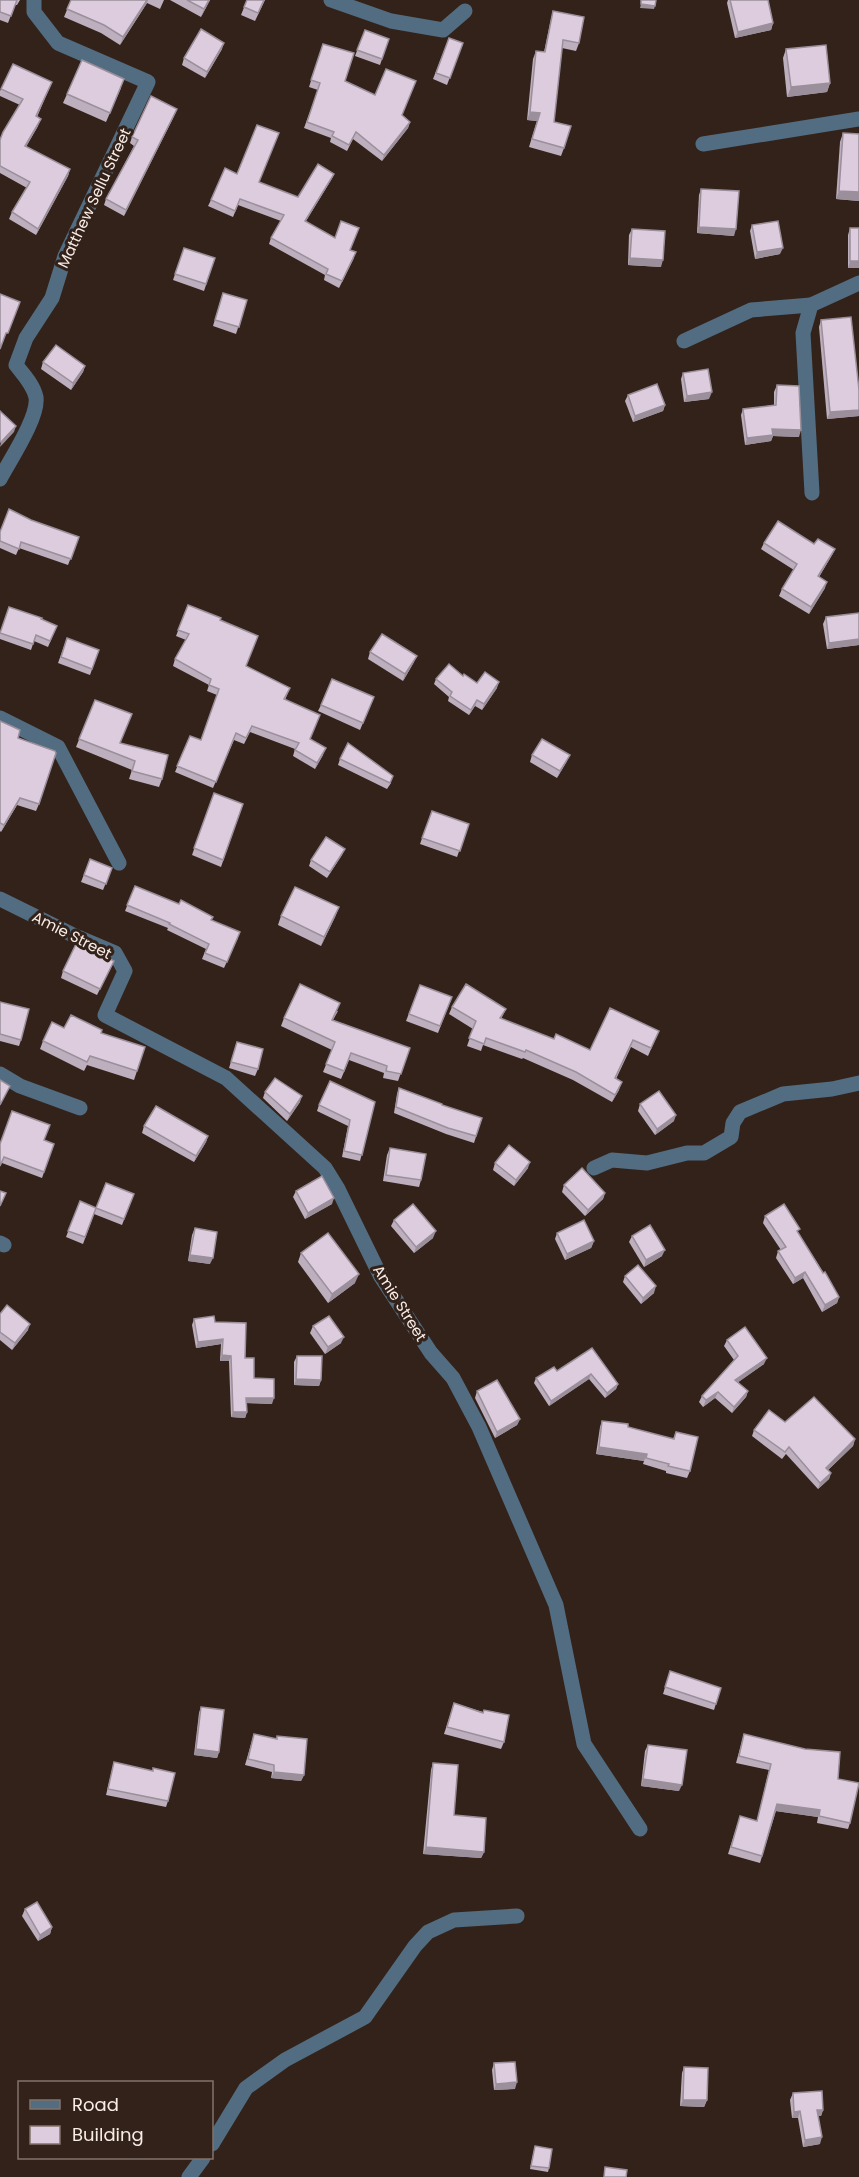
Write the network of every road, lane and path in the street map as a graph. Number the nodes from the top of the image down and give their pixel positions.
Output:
1 (34, 0) edge
2 (331, 0) edge
3 (465, 11) dead end
4 (859, 119) edge
5 (703, 144) dead end
6 (859, 284) edge
7 (811, 304) junction
8 (684, 341) dead end
9 (0, 478) edge
10 (812, 493) dead end
11 (0, 718) edge
12 (118, 862) dead end
13 (0, 898) edge
14 (0, 1074) edge
15 (859, 1083) edge
16 (80, 1108) dead end
17 (594, 1168) dead end
18 (640, 1829) dead end
19 (517, 1916) dead end
20 (213, 2142) edge
21 (202, 2159) edge
22 (189, 2177) edge

1 - 9 street, Matthew Sellu Street
2 - 3 street
4 - 5 street
6 - 7 street
7 - 8 street
7 - 10 street
11 - 12 street
13 - 18 street, Amie Street
14 - 16 street
15 - 17 street
19 - 20 street
21 - 22 street

